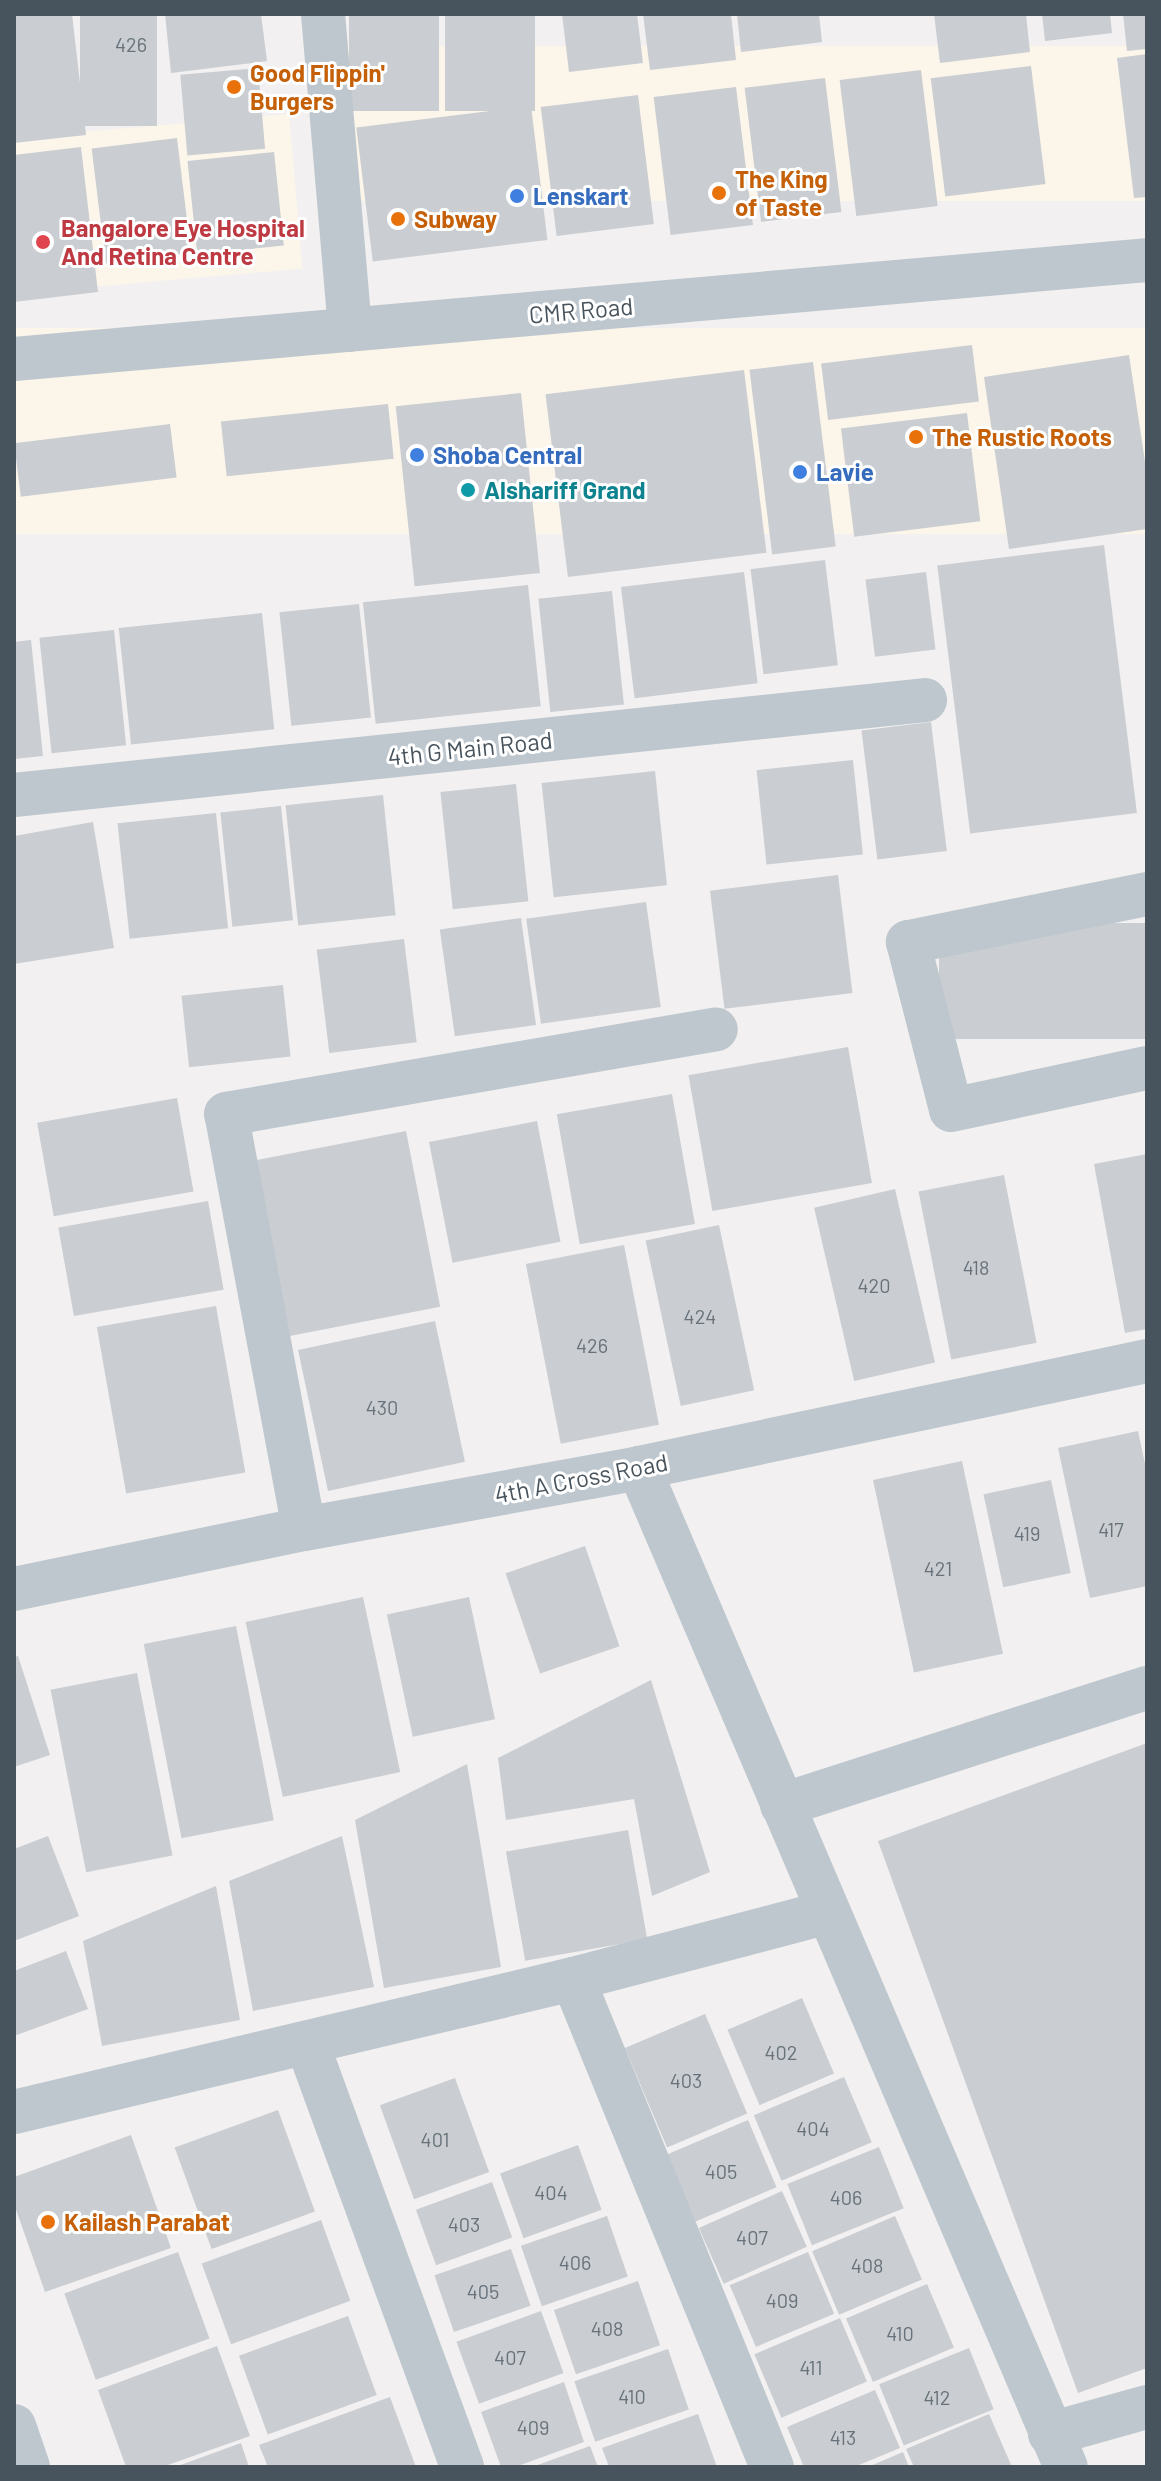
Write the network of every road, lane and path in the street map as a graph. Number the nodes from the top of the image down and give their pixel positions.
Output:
1 (323, 14) edge
2 (1147, 260) edge
3 (350, 330) junction
4 (14, 359) edge
5 (925, 700) dead end
6 (14, 795) edge
7 (1147, 894) edge
8 (716, 1029) dead end
9 (1147, 1068) edge
10 (1147, 1361) edge
11 (639, 1468) junction
12 (304, 1529) junction
13 (14, 1589) edge
14 (1147, 1688) edge
15 (782, 1805) junction
16 (828, 1912) junction
17 (573, 1979) junction
18 (307, 2043) junction
19 (14, 2112) edge
20 (1147, 2407) edge
21 (14, 2426) edge
22 (1058, 2450) edge
23 (28, 2467) edge
24 (462, 2467) edge
25 (772, 2467) edge

1 - 3 street
2 - 3 street, CMR Road
3 - 4 street, CMR Road
5 - 6 street, 4th G Main Road
7 - 9 street
8 - 12 street
10 - 11 street, 4th A Cross Road
11 - 12 street, 4th A Cross Road
11 - 15 street
12 - 13 street, 4th A Cross Road
14 - 15 street
15 - 16 street
16 - 17 street
16 - 22 street
17 - 18 street
17 - 25 street
18 - 19 street
18 - 24 street
20 - 22 street
21 - 23 street

